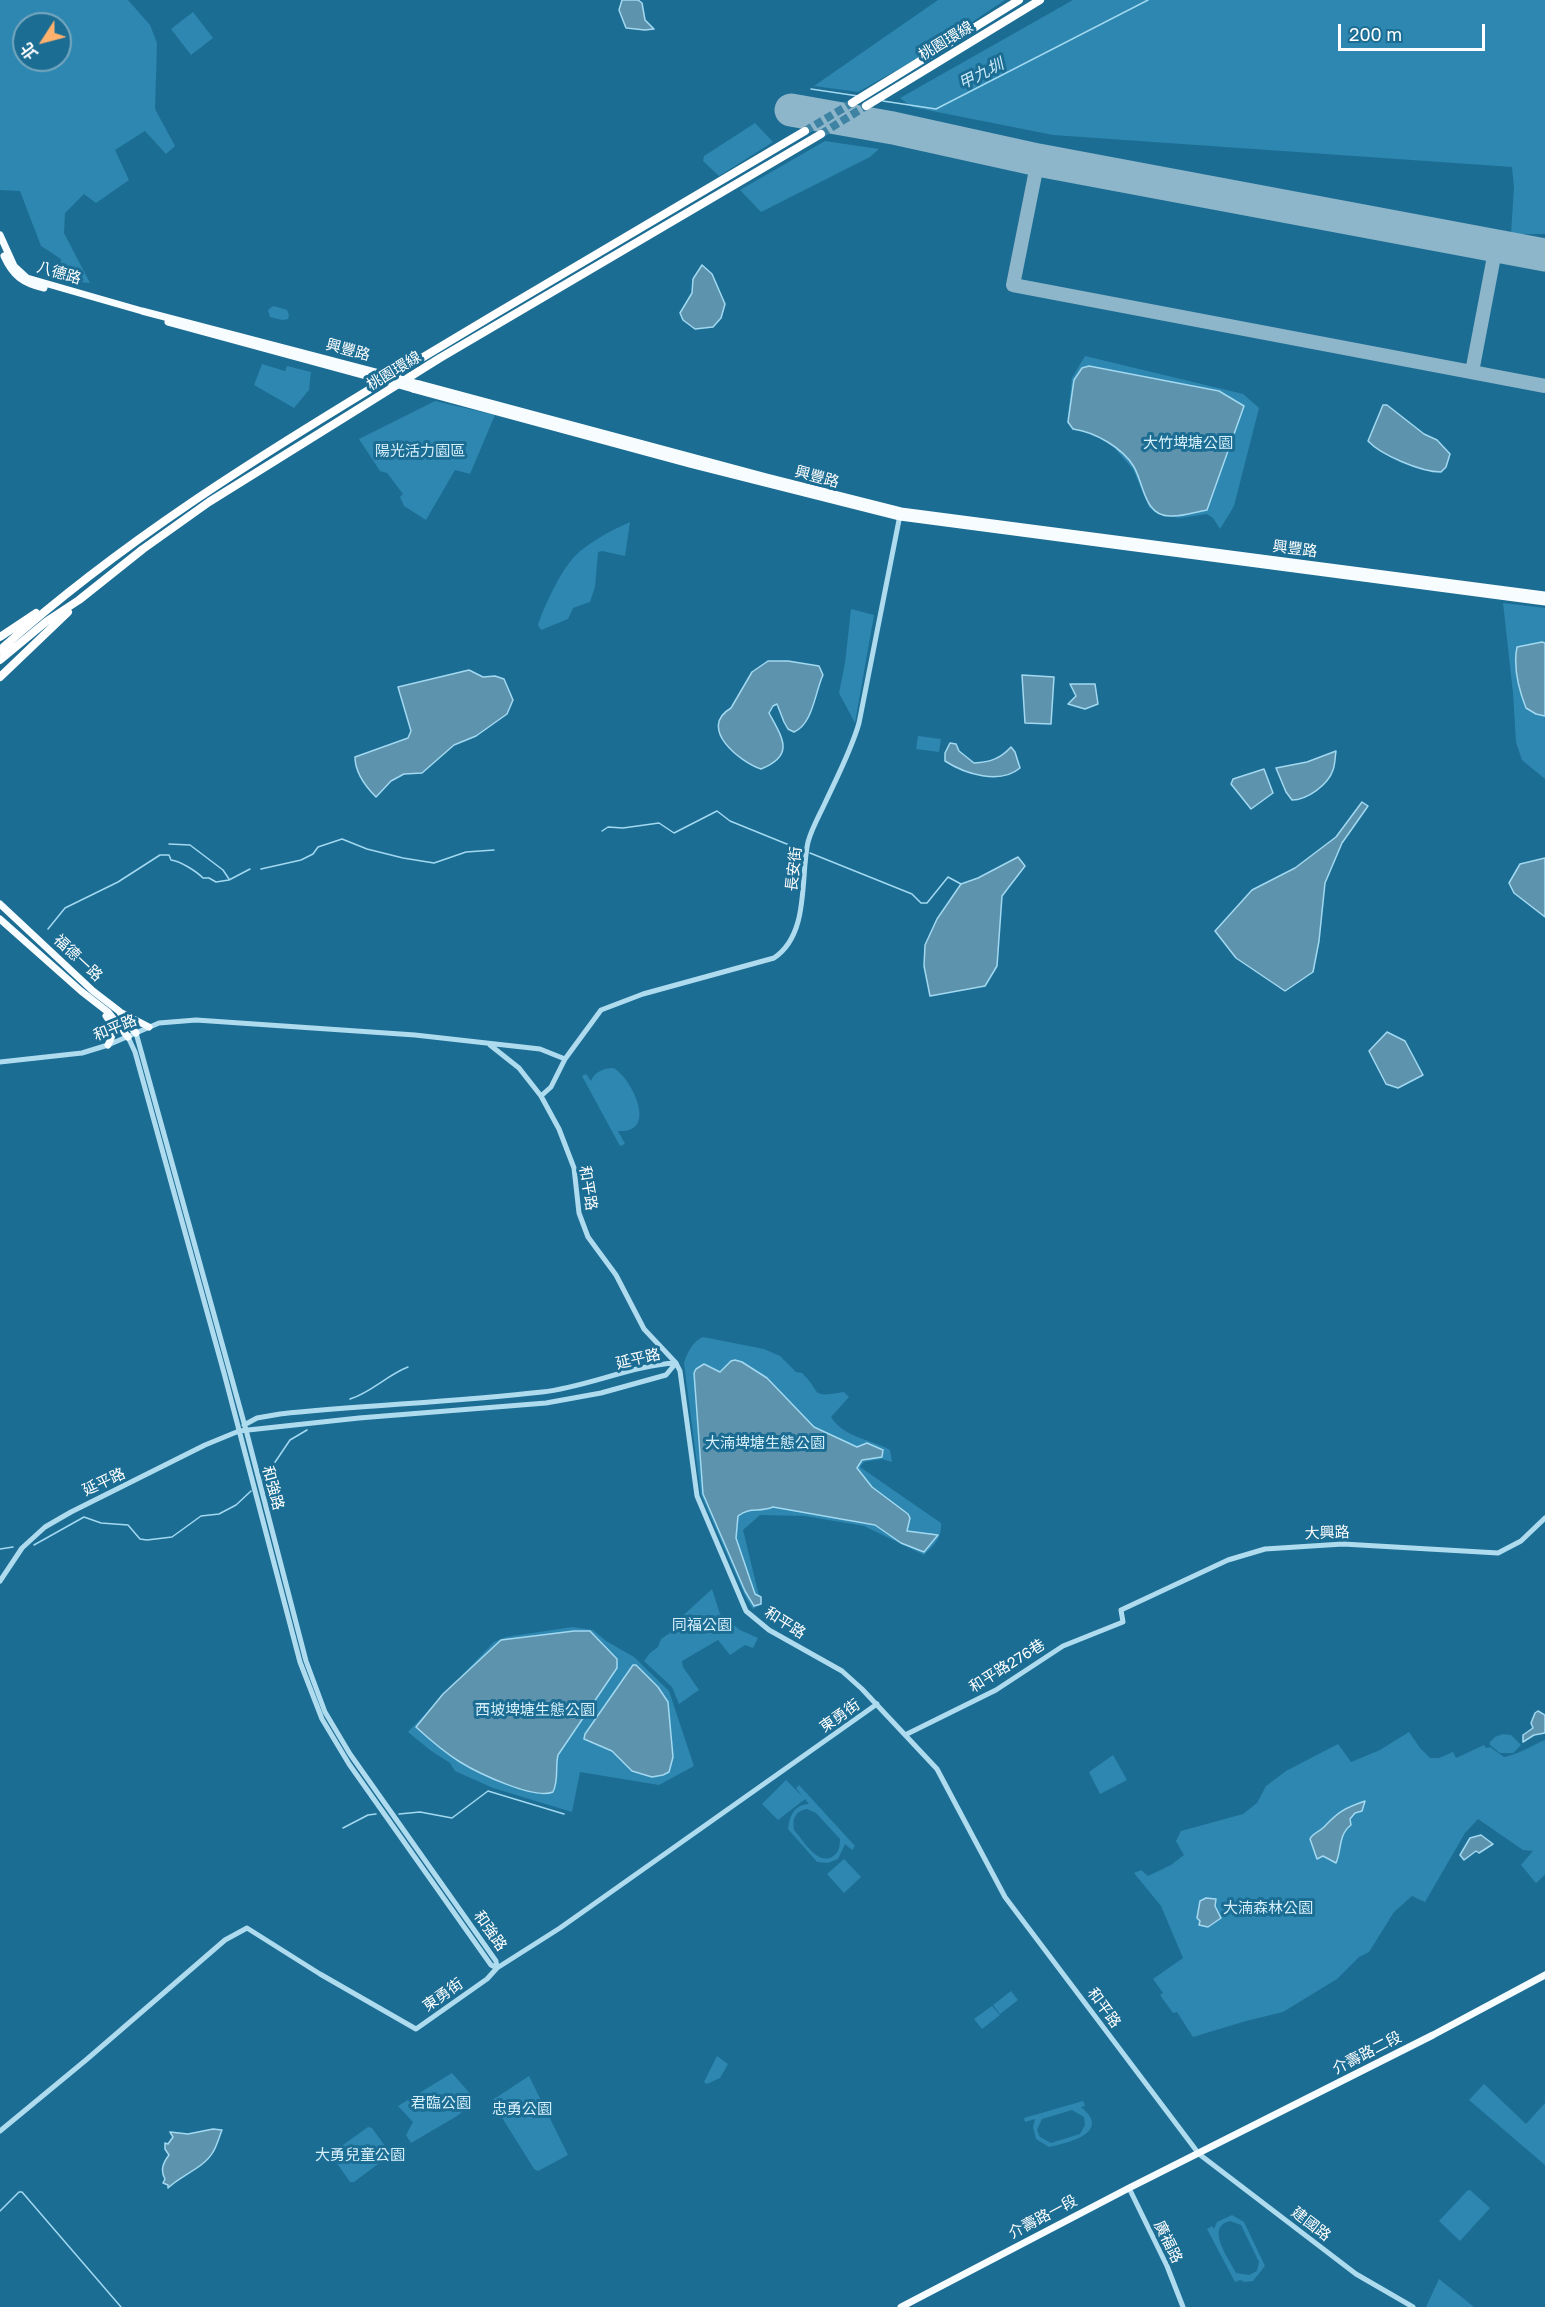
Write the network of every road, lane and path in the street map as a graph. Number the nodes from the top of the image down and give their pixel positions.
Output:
1 (1019, 0) edge
2 (1040, 0) edge
3 (859, 99) tunnel mouth
4 (866, 106) tunnel mouth
5 (805, 131) tunnel mouth
6 (821, 134) tunnel mouth
7 (0, 235) edge
8 (0, 249) edge
9 (102, 302) junction
10 (901, 514) junction
11 (1545, 596) edge
12 (58, 600) junction
13 (80, 600) junction
14 (1545, 602) edge
15 (1, 637) edge
16 (0, 650) edge
17 (0, 660) edge
18 (2, 676) edge
19 (0, 904) edge
20 (0, 919) edge
21 (81, 991) junction
22 (119, 1011) junction
23 (149, 1027) junction
24 (136, 1033) junction
25 (128, 1037) junction
26 (108, 1045) junction
27 (490, 1045) junction
28 (565, 1059) junction
29 (0, 1062) edge
30 (541, 1096) junction
31 (676, 1363) junction
32 (245, 1427) junction
33 (239, 1431) junction
34 (265, 1517) junction
35 (1545, 1518) edge
36 (0, 1581) edge
37 (1123, 1622) joint
38 (877, 1704) junction
39 (905, 1735) junction
40 (498, 1968) junction
41 (1545, 1975) edge
42 (0, 2131) edge
43 (1199, 2154) junction
44 (1129, 2188) junction
45 (901, 2307) edge
46 (1183, 2307) edge
47 (1413, 2307) edge

1 - 3 highway, 桃園環線
2 - 4 highway, 桃園環線
5 - 12 highway, 桃園環線
6 - 13 highway, 桃園環線
7 - 9 main road, 八德路
8 - 9 main road, 八德路
9 - 10 main road, 興豐路, bridge
10 - 11 main road, 興豐路
10 - 14 main road, 興豐路
10 - 28 street, 長安街
12 - 15 highway
12 - 16 highway, 桃園環線
13 - 17 highway, 桃園環線
13 - 18 highway
19 - 22 main road, 福德一路
20 - 21 main road, 福德一路
21 - 25 main road, 福德一路
21 - 26 main road
22 - 23 main road
22 - 24 main road, 福德一路
23 - 24 street, 和平路
23 - 27 street, 和平路
24 - 25 street, 和平路
24 - 32 street, 和強路
25 - 26 street, 和平路
25 - 33 street, 和強路
26 - 29 street, 和平路
27 - 28 street, 和平路
27 - 30 street, 和平路
28 - 30 street, 長安街
30 - 31 street, 和平路
31 - 32 street, 延平路
31 - 32 street, 延平路
31 - 38 street, 和平路
32 - 33 street, 延平路
32 - 34 street, 和強路
33 - 34 street, 和強路
33 - 36 street, 延平路
34 - 40 street, 和強路
35 - 37 street, 大興路
37 - 39 street, 和平路276巷
38 - 39 street, 和平路
38 - 40 street, 東勇街
39 - 43 street, 和平路
40 - 42 street, 東勇街
41 - 43 main road, 介壽路二段
43 - 44 main road, 介壽路一段
43 - 47 street, 建國路
44 - 45 main road, 介壽路一段
44 - 46 street, 廣福路

